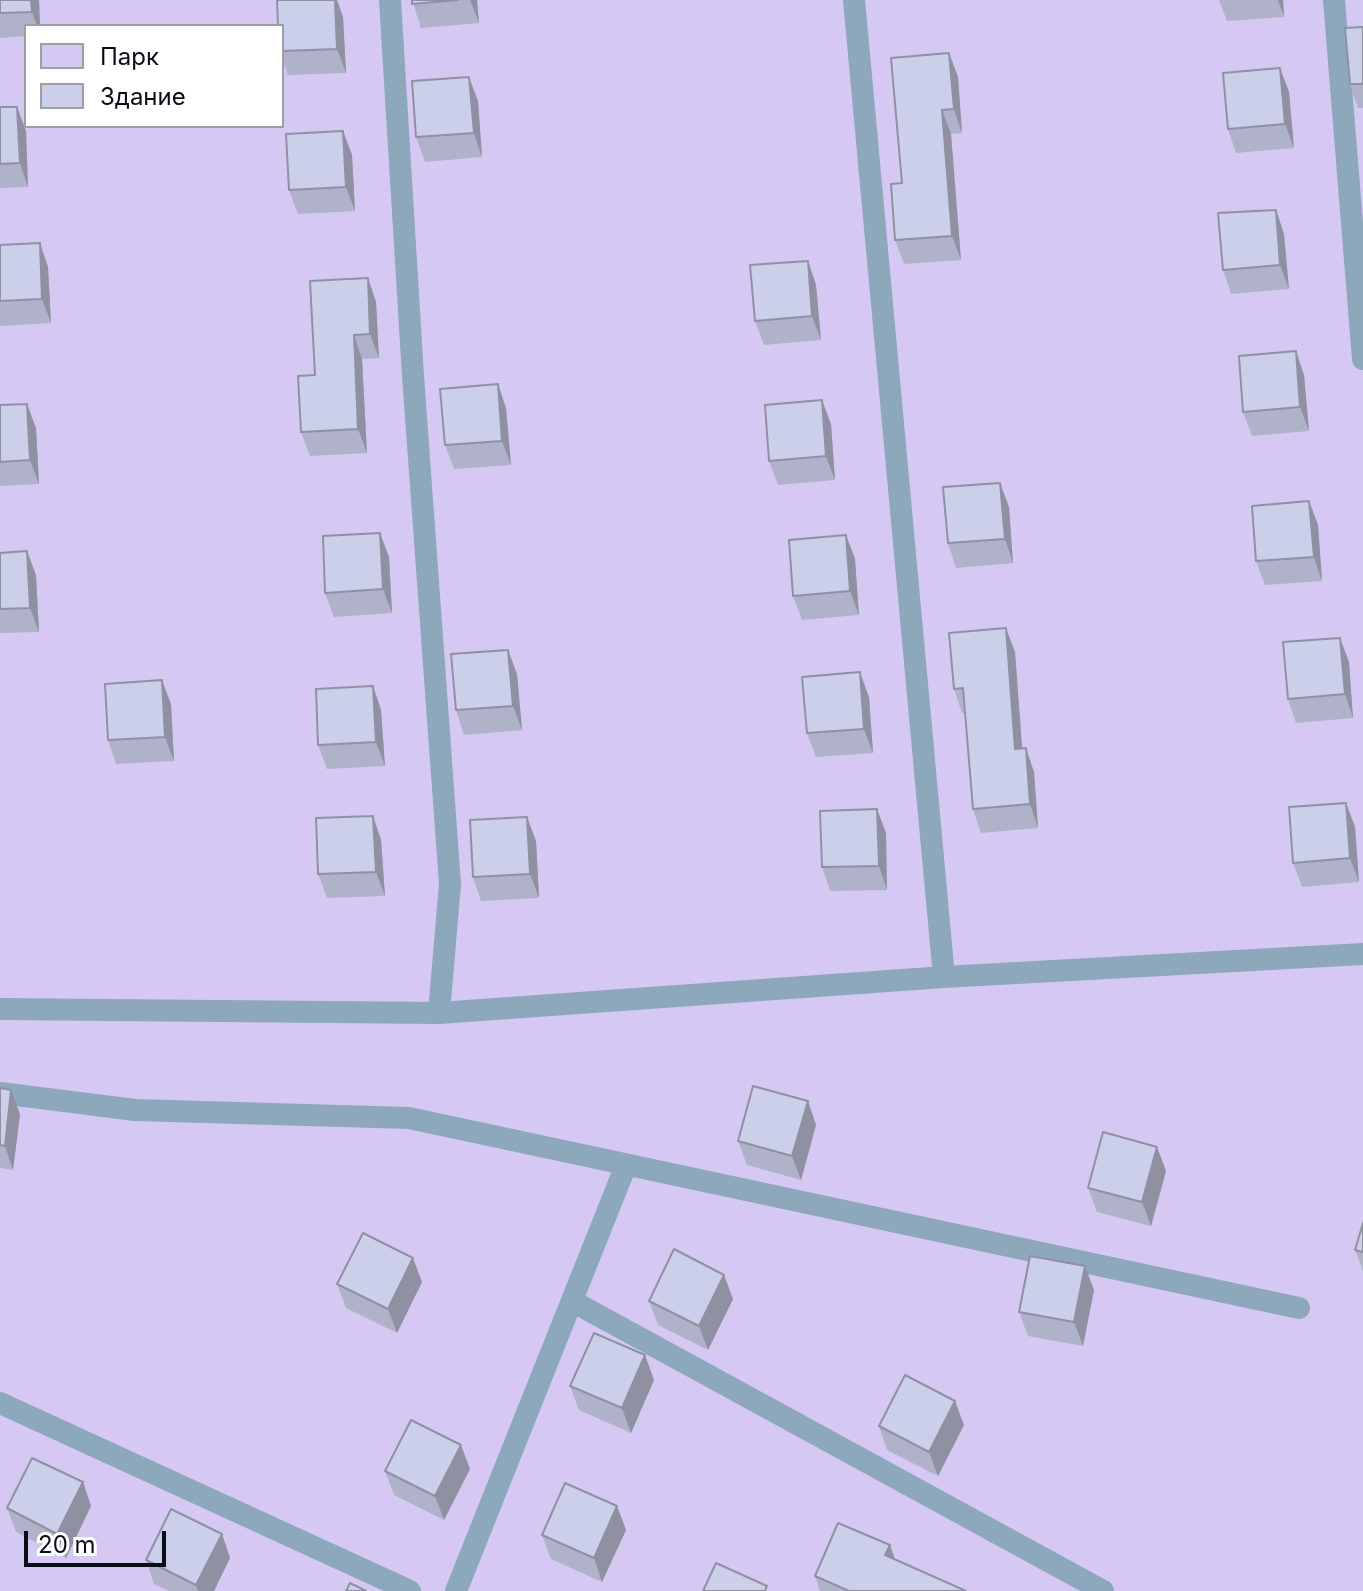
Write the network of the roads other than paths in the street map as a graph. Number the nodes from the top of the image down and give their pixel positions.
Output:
1 (390, 0) edge
2 (854, 0) edge
3 (1334, 0) edge
4 (1363, 359) edge
5 (1363, 954) edge
6 (944, 977) junction
7 (0, 1009) edge
8 (439, 1013) junction
9 (0, 1093) edge
10 (626, 1165) junction
11 (572, 1301) junction
12 (1299, 1308) dead end
13 (0, 1403) edge
14 (410, 1591) edge
15 (456, 1591) edge
16 (1103, 1591) edge

1 - 8 lane
2 - 6 lane
3 - 4 lane
5 - 6 lane
6 - 8 lane
7 - 8 lane
9 - 10 lane
10 - 11 lane
10 - 12 lane
11 - 15 lane
11 - 16 lane
13 - 14 lane

